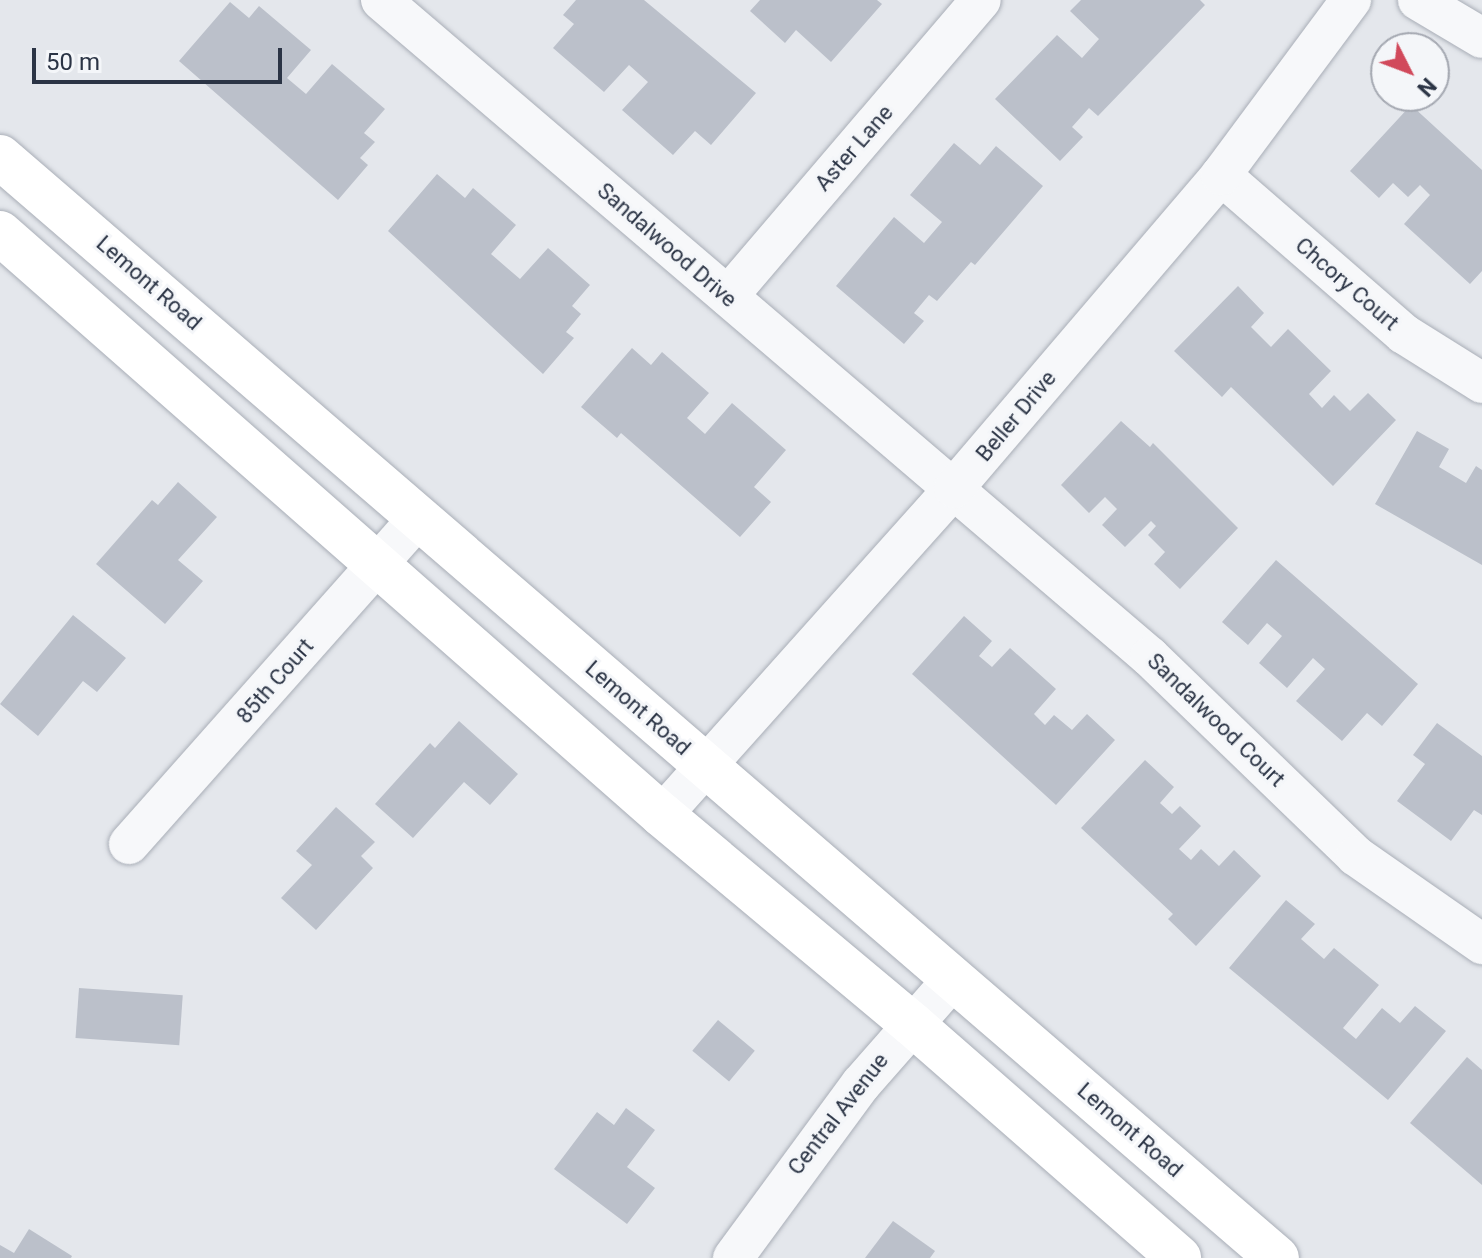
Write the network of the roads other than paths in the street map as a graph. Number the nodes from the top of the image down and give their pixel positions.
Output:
1 (381, 0) edge
2 (981, 0) edge
3 (1351, 0) edge
4 (1418, 0) edge
5 (1482, 38) edge
6 (0, 157) edge
7 (1221, 175) junction
8 (0, 233) edge
9 (728, 296) junction
10 (1482, 383) edge
11 (954, 488) junction
12 (419, 517) junction
13 (380, 563) junction
14 (706, 767) junction
15 (662, 815) junction
16 (129, 844) dead end
17 (1482, 944) edge
18 (954, 978) junction
19 (912, 1024) junction
20 (733, 1258) edge
21 (1179, 1258) edge
22 (1277, 1258) edge

1 - 9 street, Sandalwood Drive
2 - 9 street, Aster Lane
3 - 7 street, Beller Drive
4 - 5 street
6 - 12 main road, Lemont Road
7 - 10 street, Chcory Court
7 - 11 street, Beller Drive
8 - 13 main road
9 - 11 street, Sandalwood Drive
11 - 14 street, Beller Drive
11 - 17 street, Sandalwood Court
12 - 13 street, 85th Court
12 - 14 main road, Lemont Road
13 - 15 main road
13 - 16 street, 85th Court
14 - 15 street, Beller Drive
14 - 18 main road, Lemont Road
15 - 19 main road
18 - 19 street, Central Avenue
18 - 22 main road, Lemont Road
19 - 20 street, Central Avenue
19 - 21 main road

